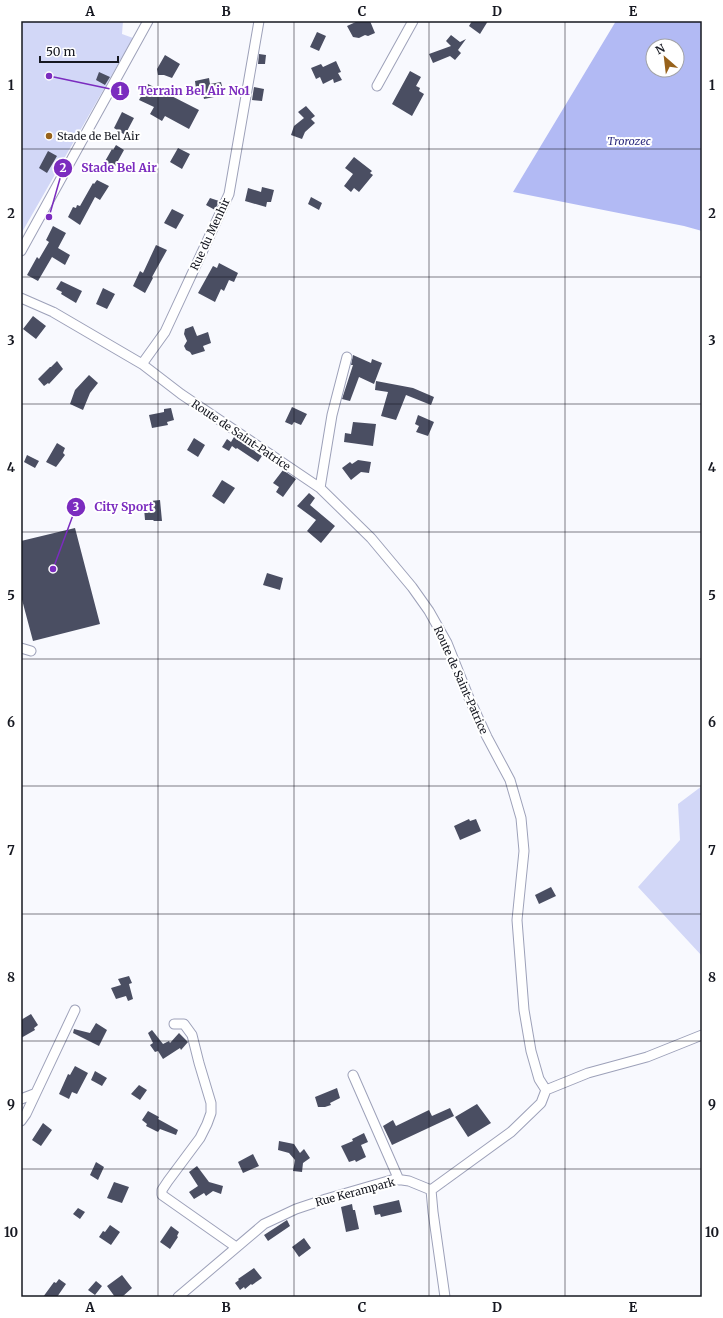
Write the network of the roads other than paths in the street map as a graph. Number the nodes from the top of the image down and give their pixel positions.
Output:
1 (148, 21) edge
2 (259, 21) edge
3 (413, 21) edge
4 (377, 86) dead end
5 (21, 251) edge
6 (21, 298) edge
7 (346, 356) dead end
8 (142, 364) junction
9 (320, 488) junction
10 (21, 648) edge
11 (31, 651) dead end
12 (74, 1010) dead end
13 (174, 1024) dead end
14 (702, 1035) edge
15 (352, 1075) dead end
16 (546, 1090) junction
17 (34, 1094) junction
18 (21, 1099) edge
19 (21, 1120) edge
20 (399, 1180) junction
21 (431, 1190) junction
22 (236, 1247) junction
23 (178, 1297) edge
24 (445, 1297) edge

1 - 5 street
2 - 8 street, Rue du Menhir
3 - 4 street
6 - 8 street, Route de Saint-Patrice
7 - 9 street
8 - 9 street, Route de Saint-Patrice
9 - 16 street, Route de Saint-Patrice
10 - 11 street
12 - 17 street
13 - 22 street
14 - 16 street
15 - 20 street
16 - 21 street
17 - 18 street
17 - 19 street
20 - 21 street, Rue Kerampark
20 - 22 street, Rue Kerampark
21 - 24 street
22 - 23 street, Rue Kerampark

